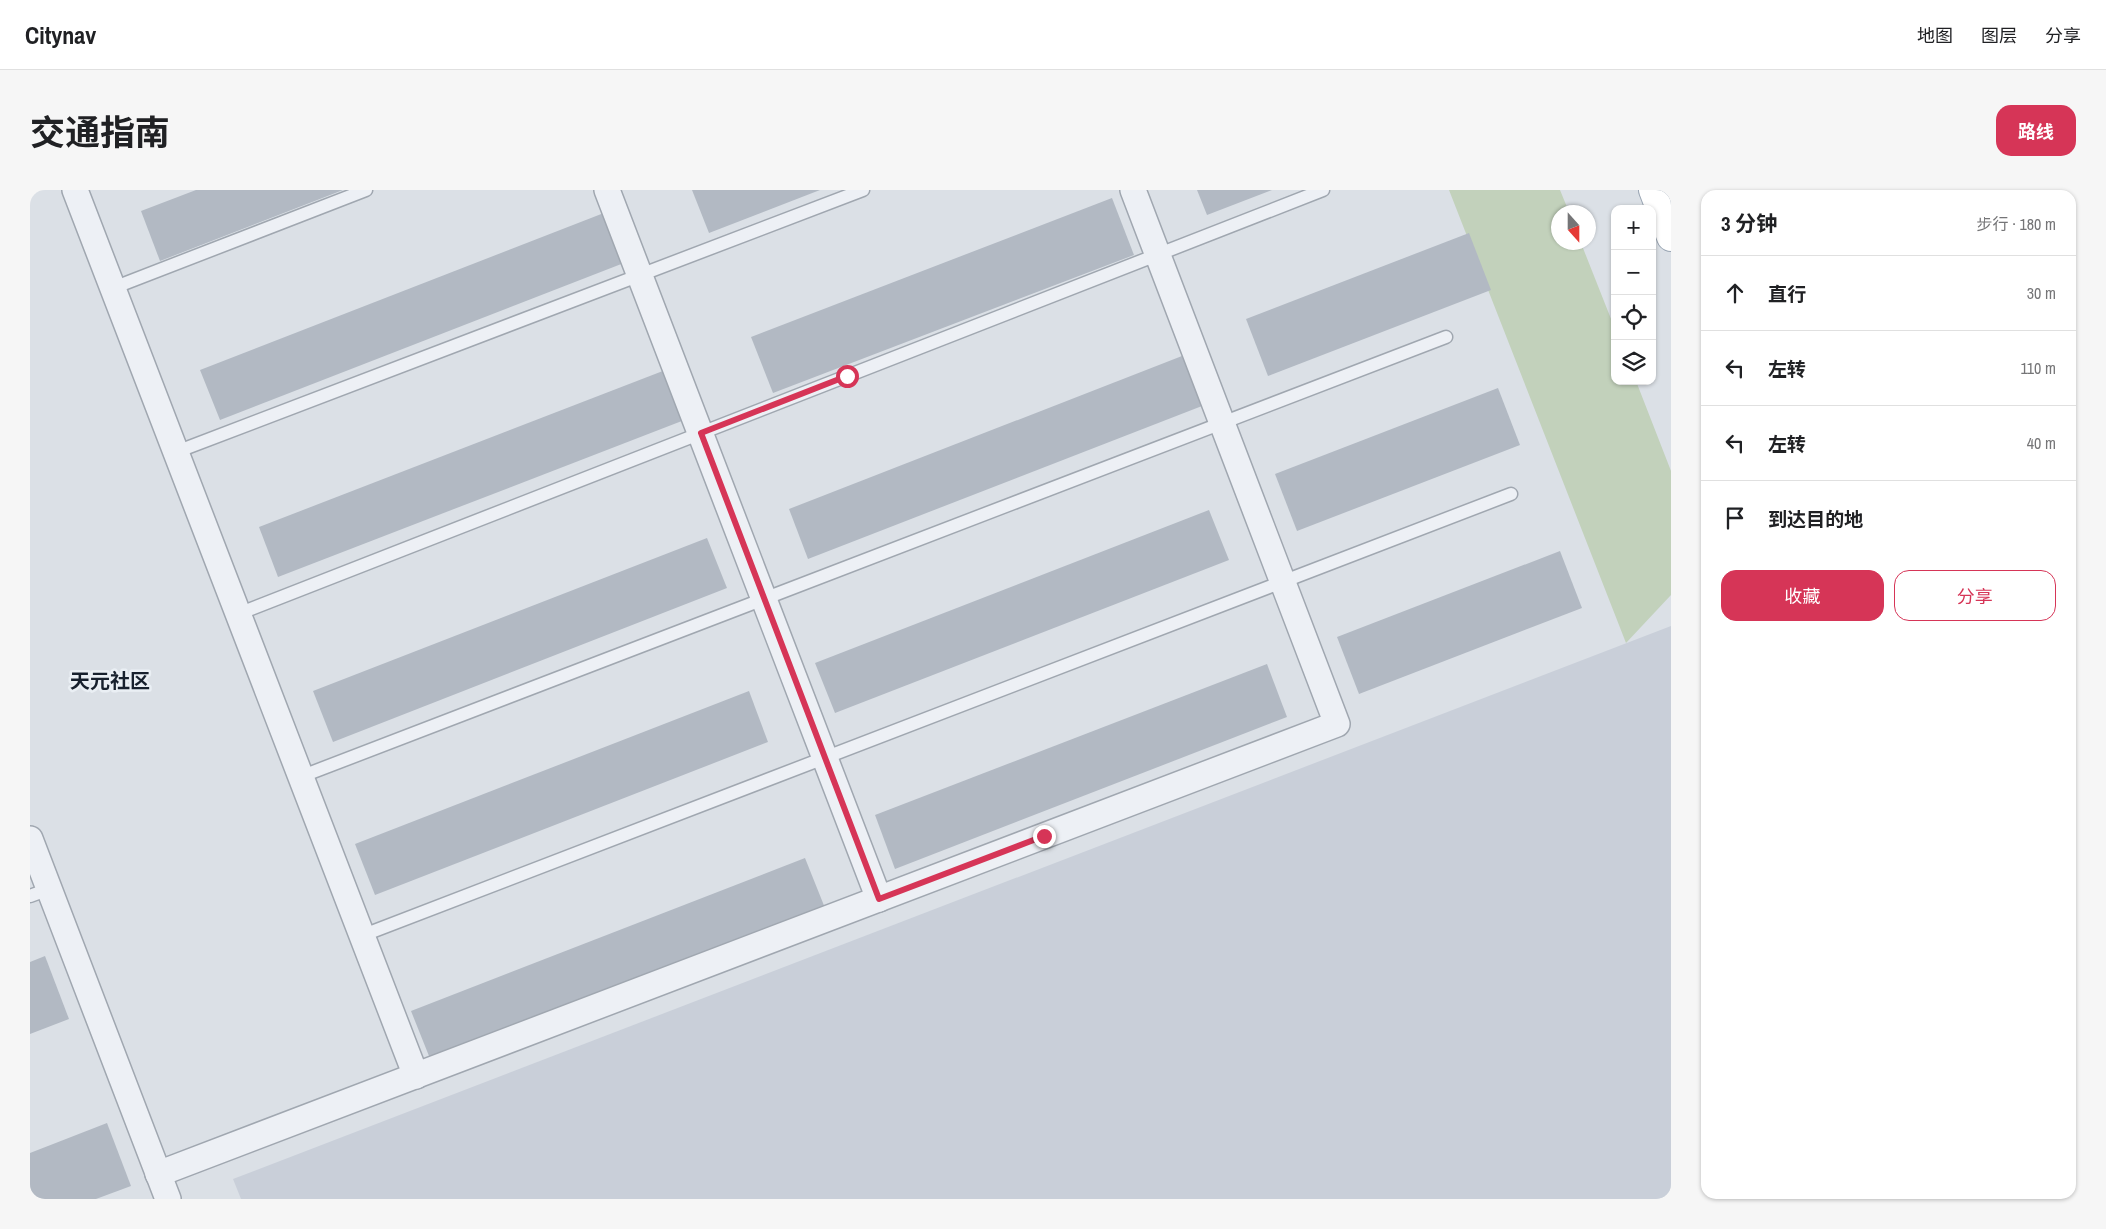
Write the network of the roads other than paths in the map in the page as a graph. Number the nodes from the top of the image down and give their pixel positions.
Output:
1 (75, 190) edge
2 (366, 190) edge
3 (607, 190) edge
4 (863, 190) edge
5 (1133, 190) edge
6 (1323, 190) edge
7 (1653, 190) edge
8 (1671, 237) edge
9 (1158, 254) junction
10 (640, 275) junction
11 (113, 288) junction
12 (1446, 337) dead end
13 (1222, 423) junction
14 (701, 433) junction
15 (176, 452) junction
16 (1511, 494) dead end
17 (1283, 582) junction
18 (764, 598) junction
19 (238, 614) junction
20 (825, 758) junction
21 (300, 776) junction
22 (30, 839) edge
23 (40, 892) edge
24 (879, 899) junction
25 (362, 936) junction
26 (416, 1076) junction
27 (158, 1174) junction
28 (168, 1199) edge

1 - 11 street
2 - 11 lane
3 - 10 street
4 - 10 lane
5 - 9 street
6 - 9 lane
7 - 8 main road
9 - 13 street
9 - 14 lane
10 - 14 street
10 - 15 lane
11 - 15 street
12 - 13 lane
13 - 17 street
13 - 18 lane
14 - 18 street
14 - 19 lane
15 - 19 street
16 - 17 lane
17 - 20 lane
17 - 24 street
18 - 20 street
18 - 21 lane
19 - 21 street
20 - 24 street
20 - 25 lane
21 - 25 street
22 - 23 street
23 - 27 street
24 - 26 street
25 - 26 street
26 - 27 street
27 - 28 street

